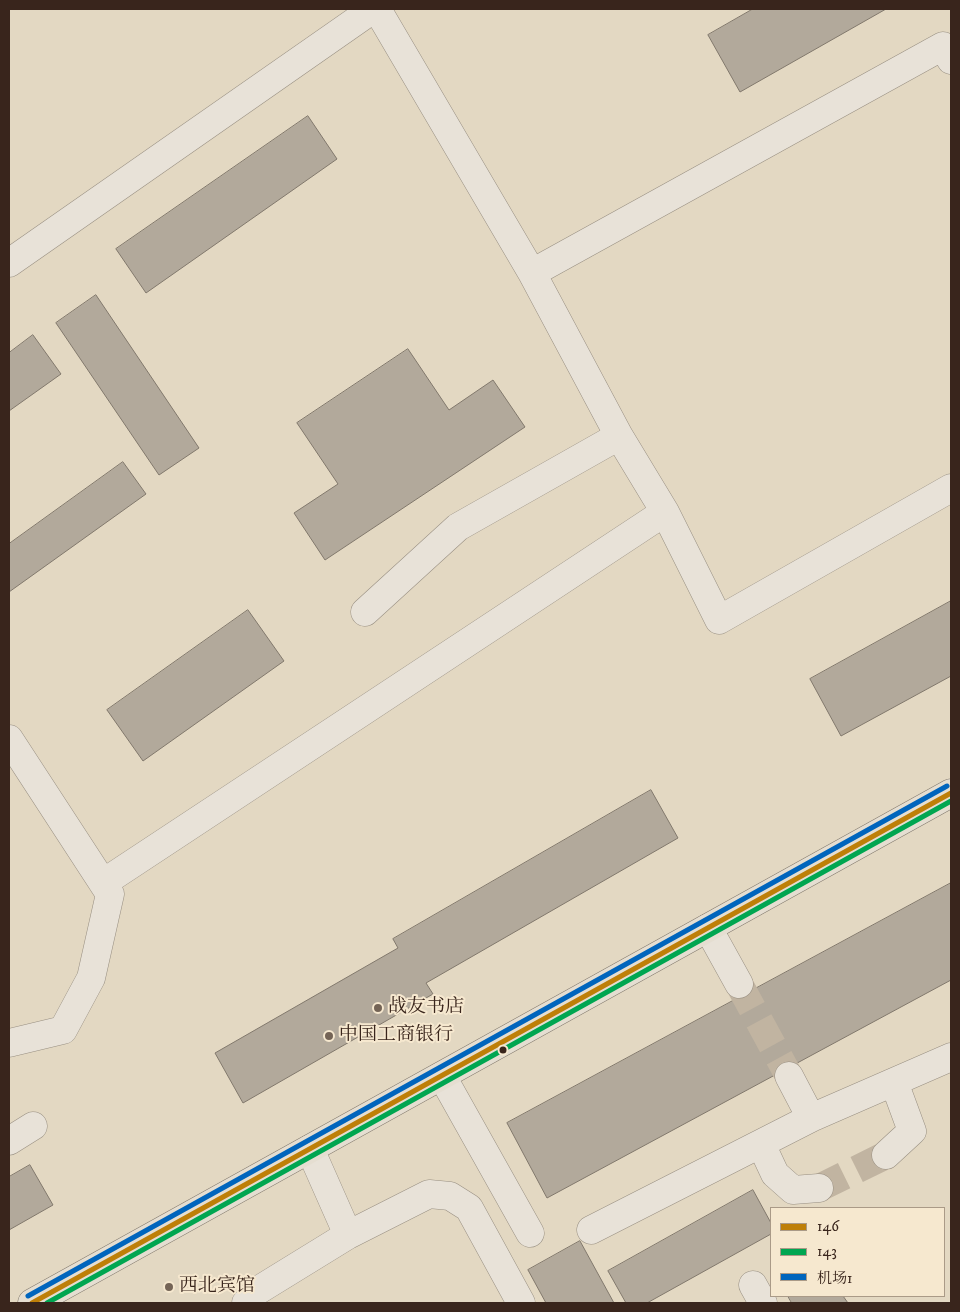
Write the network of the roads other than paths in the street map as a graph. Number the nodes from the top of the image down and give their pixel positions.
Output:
1 (373, 9) edge
2 (377, 9) edge
3 (951, 60) edge
4 (9, 262) edge
5 (532, 273) junction
6 (619, 436) junction
7 (951, 488) edge
8 (665, 512) junction
9 (365, 612) dead end
10 (9, 739) edge
11 (951, 794) edge
12 (103, 883) junction
13 (708, 928) junction
14 (739, 984) tunnel mouth
15 (9, 1043) edge
16 (951, 1057) edge
17 (442, 1076) junction
18 (789, 1076) tunnel mouth
19 (894, 1082) junction
20 (811, 1118) junction
21 (33, 1126) dead end
22 (9, 1140) edge
23 (761, 1144) junction
24 (310, 1149) junction
25 (886, 1155) tunnel mouth
26 (819, 1188) tunnel mouth
27 (591, 1230) dead end
28 (530, 1233) dead end
29 (348, 1235) junction
30 (32, 1303) edge
31 (246, 1303) edge
32 (521, 1303) edge

1 - 4 street
2 - 5 street
3 - 5 street
5 - 6 street
6 - 8 street
6 - 9 street
7 - 8 street
8 - 12 street
10 - 12 street
11 - 13 main road
12 - 15 street
13 - 14 street
13 - 17 main road
16 - 19 street
17 - 24 main road
17 - 28 street
18 - 20 street
19 - 20 street
19 - 25 street
20 - 23 street
21 - 22 street
23 - 26 street
23 - 27 street
24 - 29 street
24 - 30 main road
29 - 31 street
29 - 32 street

